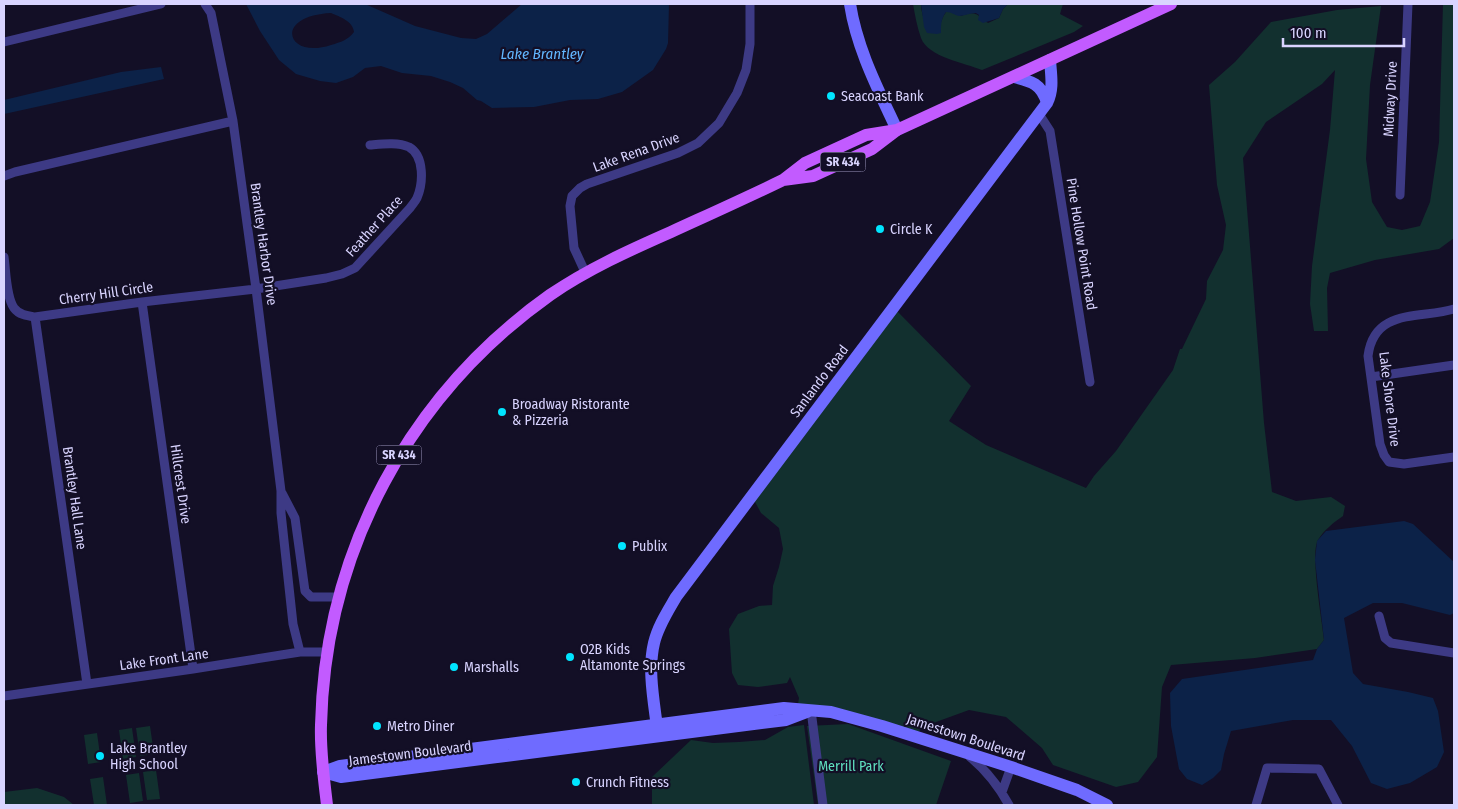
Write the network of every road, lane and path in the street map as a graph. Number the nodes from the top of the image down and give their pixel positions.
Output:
1 (161, 4) edge
2 (205, 4) edge
3 (750, 4) edge
4 (850, 4) edge
5 (1171, 4) edge
6 (1408, 4) edge
7 (4, 42) edge
8 (1050, 60) junction
9 (1014, 76) junction
10 (1047, 103) junction
11 (1039, 114) junction
12 (233, 121) junction
13 (896, 130) junction
14 (370, 145) dead end
15 (4, 176) edge
16 (1400, 194) dead end
17 (4, 257) edge
18 (586, 274) junction
19 (256, 289) junction
20 (142, 302) junction
21 (1454, 309) edge
22 (35, 316) junction
23 (1454, 365) edge
24 (1371, 377) junction
25 (1090, 382) dead end
26 (1454, 457) edge
27 (280, 491) junction
28 (339, 597) junction
29 (1378, 616) dead end
30 (300, 652) junction
31 (328, 652) junction
32 (1454, 653) edge
33 (193, 669) junction
34 (87, 684) junction
35 (4, 696) edge
36 (810, 710) junction
37 (658, 730) junction
38 (966, 753) junction
39 (1011, 767) junction
40 (323, 772) junction
41 (1002, 792) junction
42 (327, 805) edge
43 (823, 805) edge
44 (1009, 805) edge
45 (1108, 805) edge
46 (1256, 805) edge
47 (1338, 805) edge

1 - 7 street
2 - 12 street, Brantley Harbor Drive
3 - 18 street, Lake Rena Drive
4 - 13 street
5 - 8 main road, SR 434
6 - 16 street, Midway Drive
8 - 9 main road, SR 434
8 - 10 street, Sanlando Road
9 - 10 street
9 - 13 main road, SR 434
10 - 11 street, Sanlando Road
11 - 25 street, Pine Hollow Point Road
11 - 37 street, Sanlando Road
12 - 15 street
12 - 19 street, Brantley Harbor Drive
13 - 18 main road, SR 434
14 - 19 street, Feather Place
17 - 22 street, Cherry Hill Circle
18 - 28 main road, SR 434
19 - 20 street, Cherry Hill Circle
19 - 27 street, Brantley Harbor Drive
20 - 22 street, Cherry Hill Circle
20 - 33 street, Hillcrest Drive
21 - 24 street, Lake Shore Drive
22 - 34 street, Brantley Hall Lane
23 - 24 street
24 - 26 street, Lake Shore Drive
27 - 28 street, Brantley Harbor Drive
27 - 30 street, Brantley Harbor Drive
28 - 31 main road, SR 434
29 - 32 street
30 - 31 street, Lake Front Lane
30 - 33 street, Lake Front Lane
31 - 40 main road, SR 434
33 - 34 street, Lake Front Lane
34 - 35 street, Lake Front Lane
36 - 37 street, Jamestown Boulevard
36 - 38 street, Jamestown Boulevard
36 - 43 street
37 - 40 street, Jamestown Boulevard
38 - 39 street, Jamestown Boulevard
38 - 41 street
39 - 41 street
39 - 45 street, Jamestown Boulevard
40 - 42 main road, SR 434
41 - 44 street
46 - 47 street

